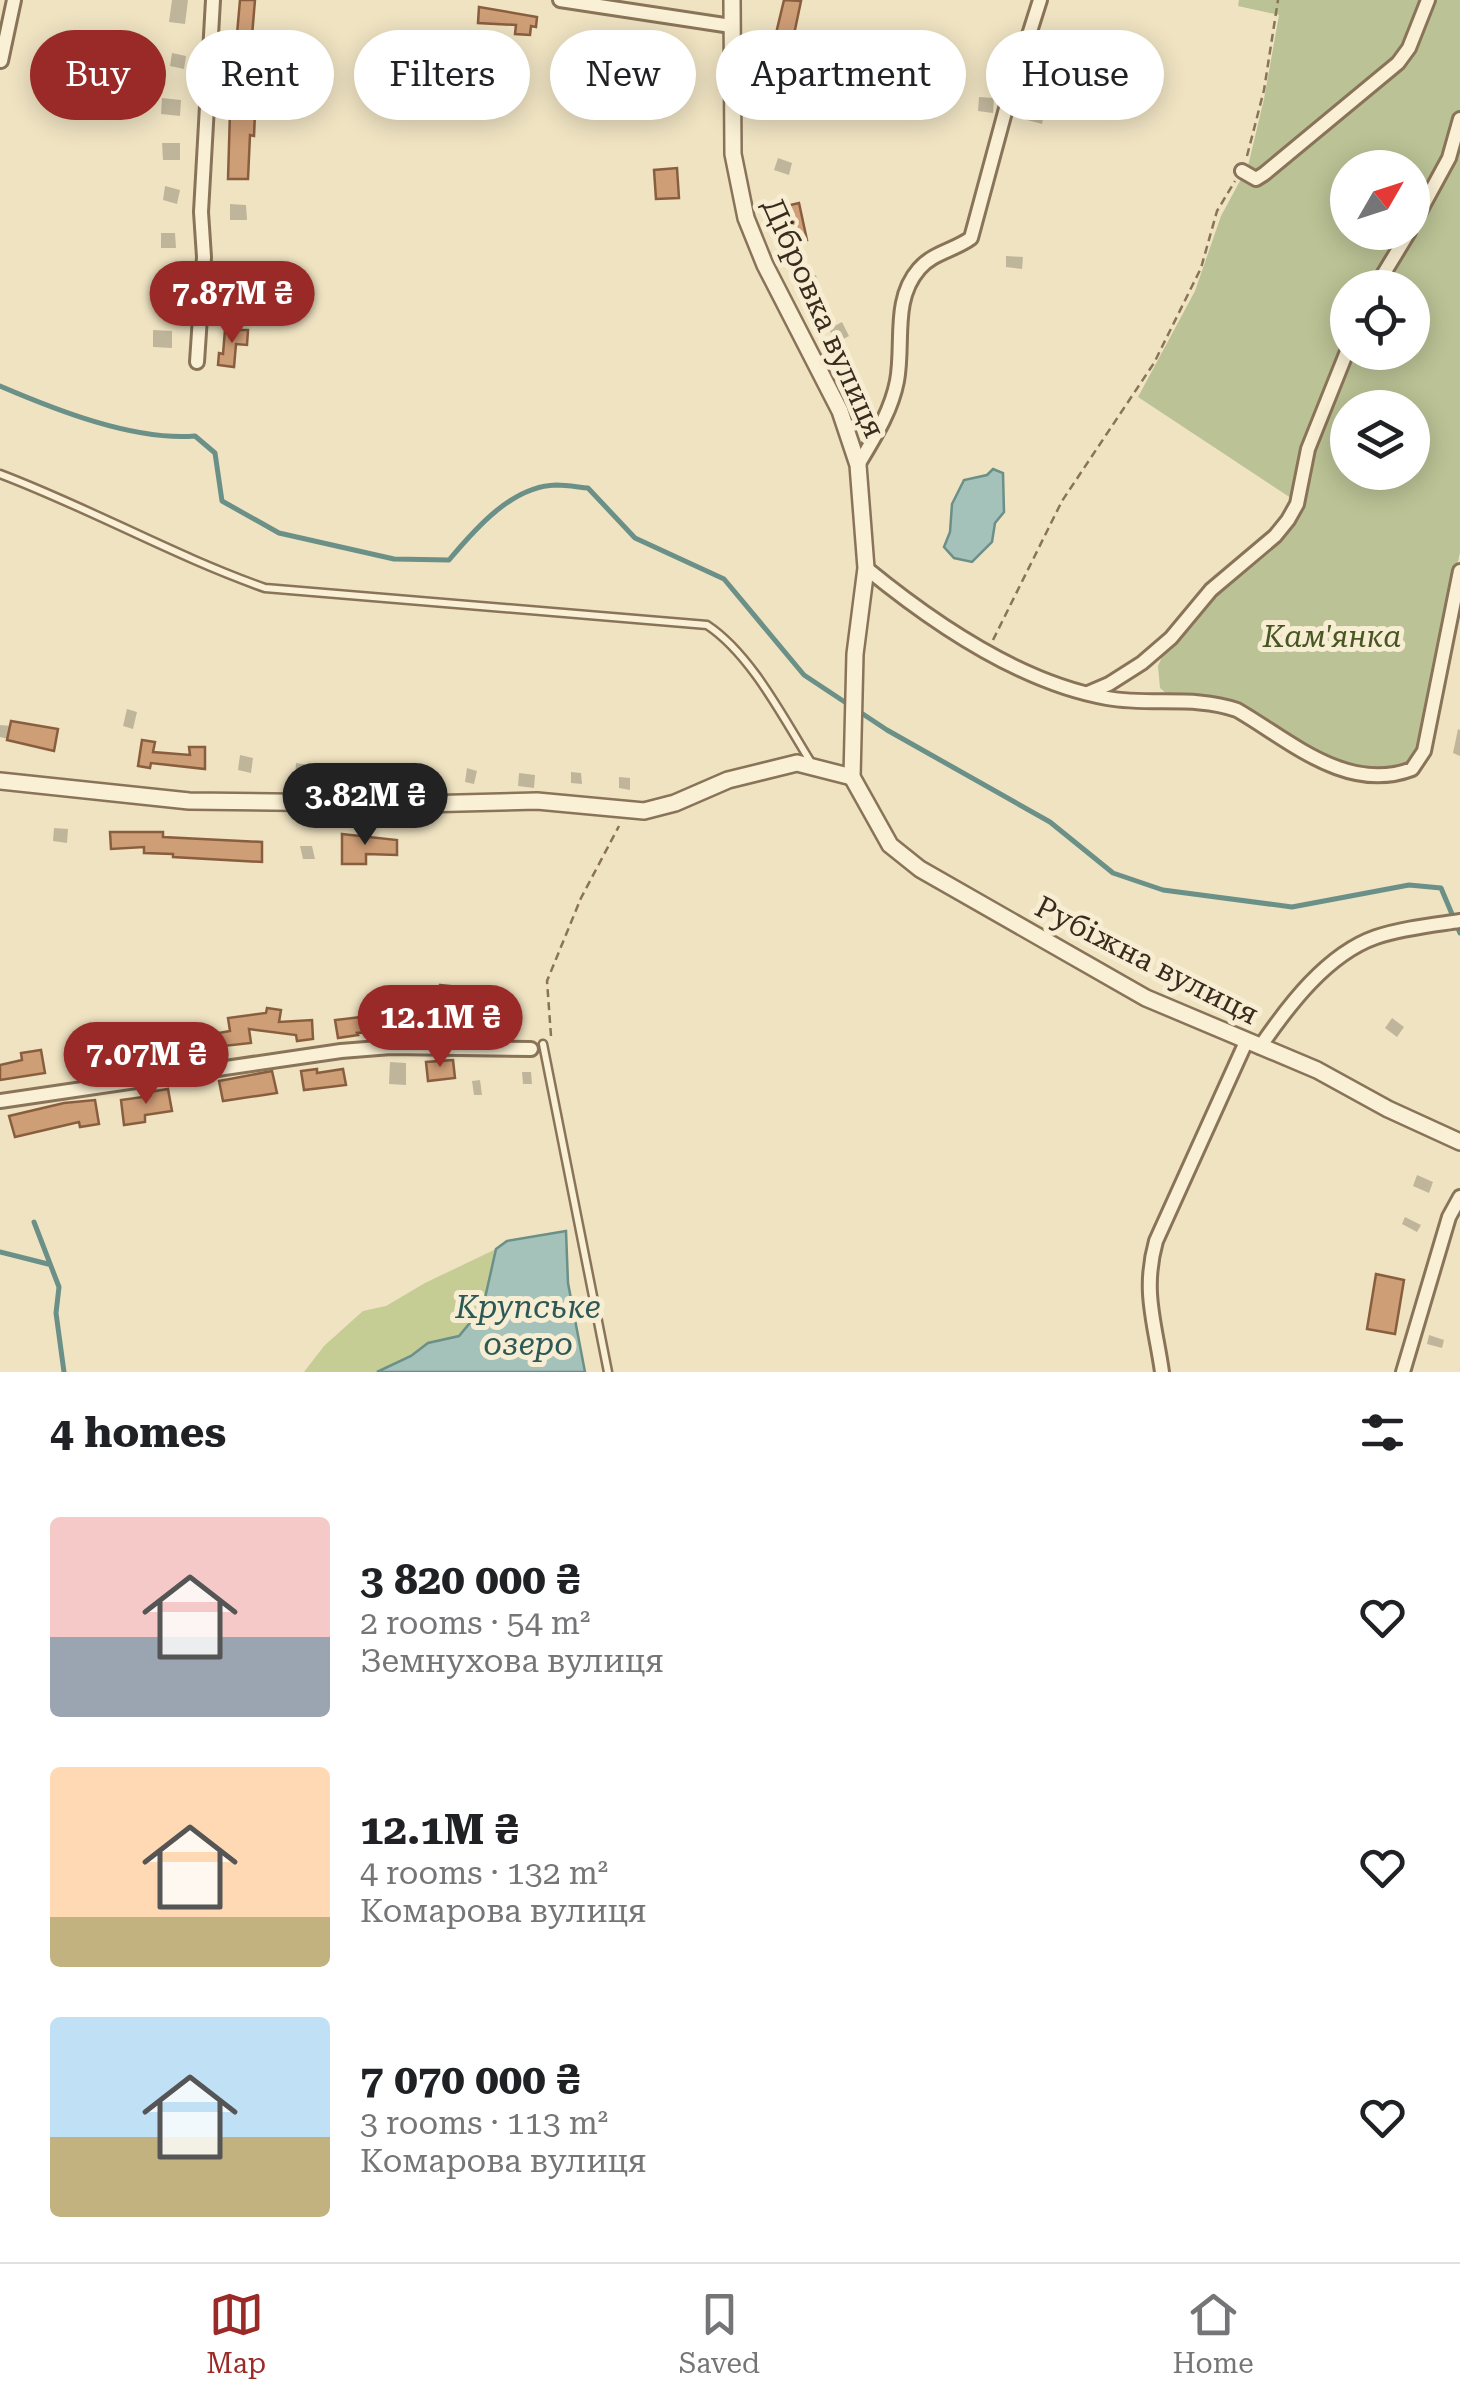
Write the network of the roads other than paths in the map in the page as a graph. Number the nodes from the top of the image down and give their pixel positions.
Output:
1 (14, 0) edge
2 (212, 0) edge
3 (560, 0) edge
4 (732, 0) edge
5 (1040, 0) edge
6 (1428, 0) edge
7 (732, 26) junction
8 (1, 62) edge
9 (1460, 118) edge
10 (1242, 171) road end
11 (1430, 192) edge
12 (197, 362) dead end
13 (1340, 370) edge
14 (858, 465) junction
15 (0, 474) edge
16 (866, 568) junction
17 (1460, 571) edge
18 (1086, 694) junction
19 (812, 765) junction
20 (852, 777) junction
21 (0, 781) edge
22 (1460, 921) edge
23 (1253, 1045) junction
24 (542, 1046) joint
25 (0, 1101) edge
26 (1460, 1142) edge
27 (1460, 1197) edge
28 (608, 1372) edge
29 (1162, 1372) edge
30 (1403, 1372) edge

1 - 8 street
2 - 12 street
3 - 7 street
4 - 7 street, Дібровка вулиця
5 - 14 street
6 - 10 street
7 - 14 street, Дібровка вулиця
9 - 11 street
13 - 18 street
14 - 16 street, Дібровка вулиця
15 - 19 lane
16 - 18 street
16 - 20 street, Дібровка вулиця
17 - 18 street
19 - 20 street
19 - 21 street
20 - 23 street, Рубіжна вулиця
22 - 23 street
23 - 26 street, Рубіжна вулиця
23 - 29 street
24 - 25 street
24 - 28 lane
27 - 30 street

